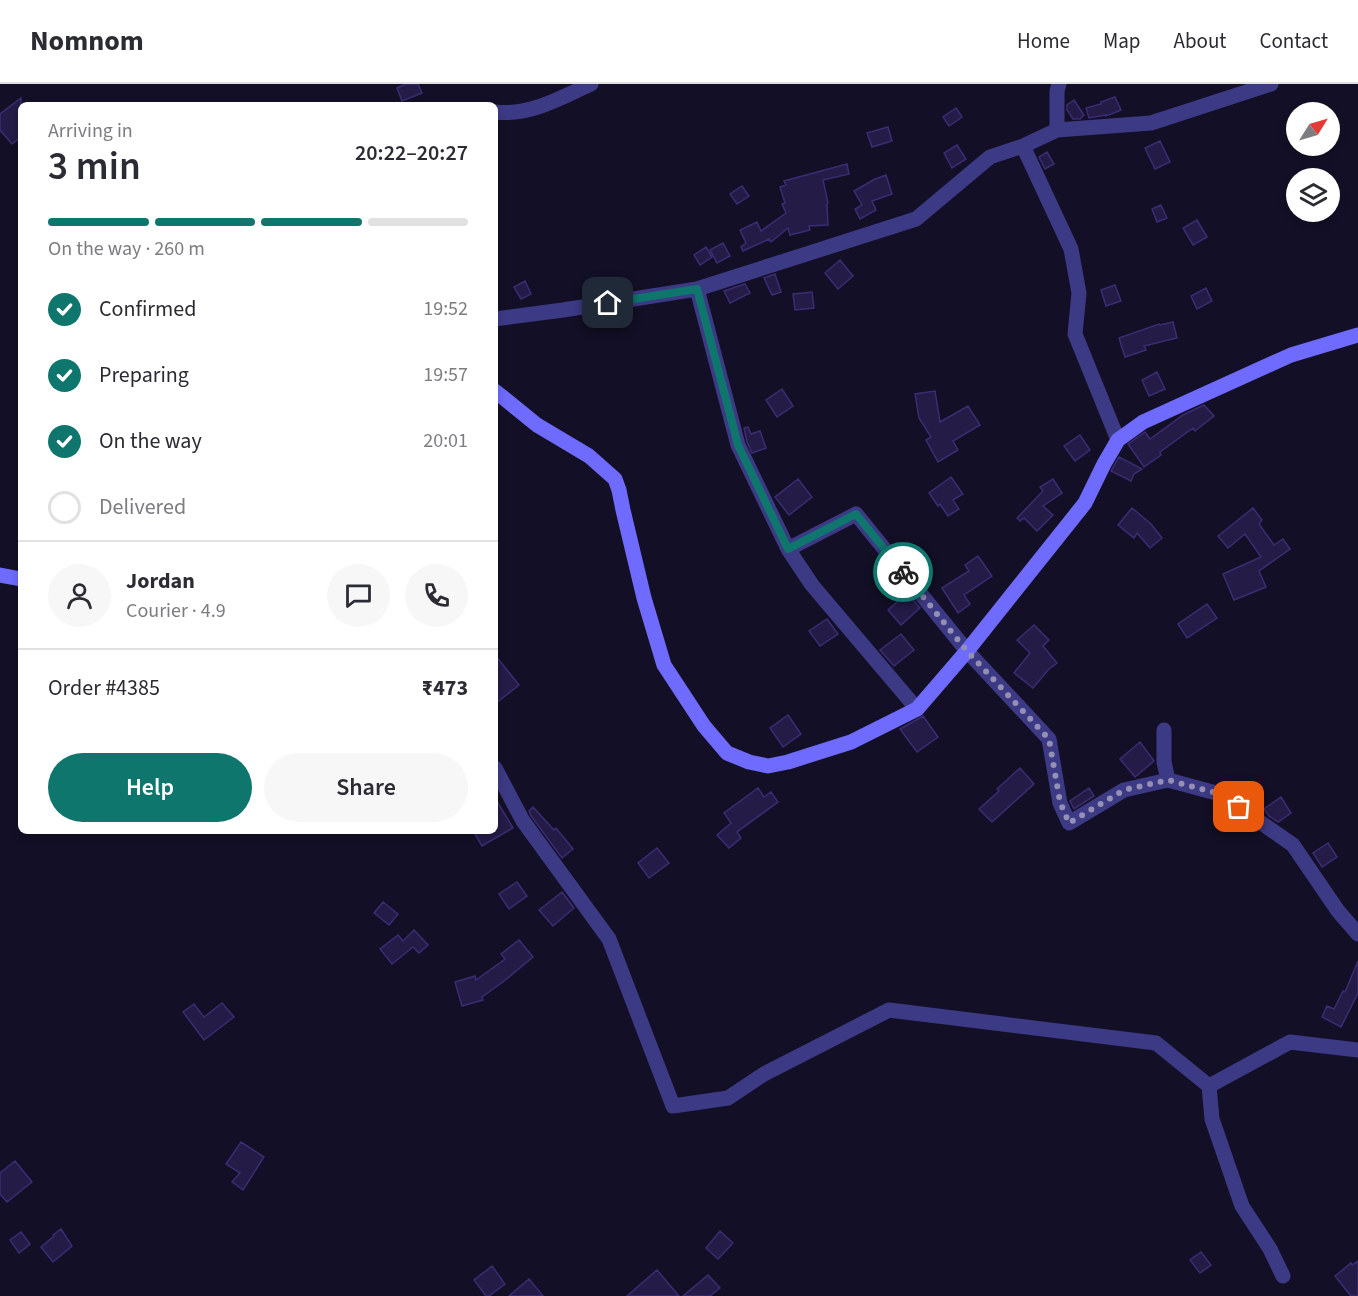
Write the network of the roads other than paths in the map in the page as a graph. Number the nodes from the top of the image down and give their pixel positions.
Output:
1 (591, 84) edge
2 (1059, 84) edge
3 (1271, 84) edge
4 (498, 112) edge
5 (1057, 130) junction
6 (1023, 146) junction
7 (697, 289) junction
8 (498, 319) edge
9 (1358, 335) edge
10 (498, 393) edge
11 (1118, 440) junction
12 (788, 549) junction
13 (0, 575) edge
14 (18, 578) edge
15 (967, 651) junction
16 (917, 710) junction
17 (1164, 730) dead end
18 (498, 774) edge
19 (1168, 780) junction
20 (1358, 934) edge
21 (1358, 1050) edge
22 (1209, 1086) junction
23 (1283, 1276) dead end

1 - 4 street
2 - 5 street
3 - 5 street
5 - 6 street
6 - 7 street
6 - 11 street
7 - 8 street
7 - 12 street
9 - 11 main road
10 - 16 main road
11 - 15 main road
12 - 15 street
12 - 16 street
13 - 14 main road
15 - 16 main road
15 - 19 street
17 - 19 street
18 - 22 street
19 - 20 street
21 - 22 street
22 - 23 street

